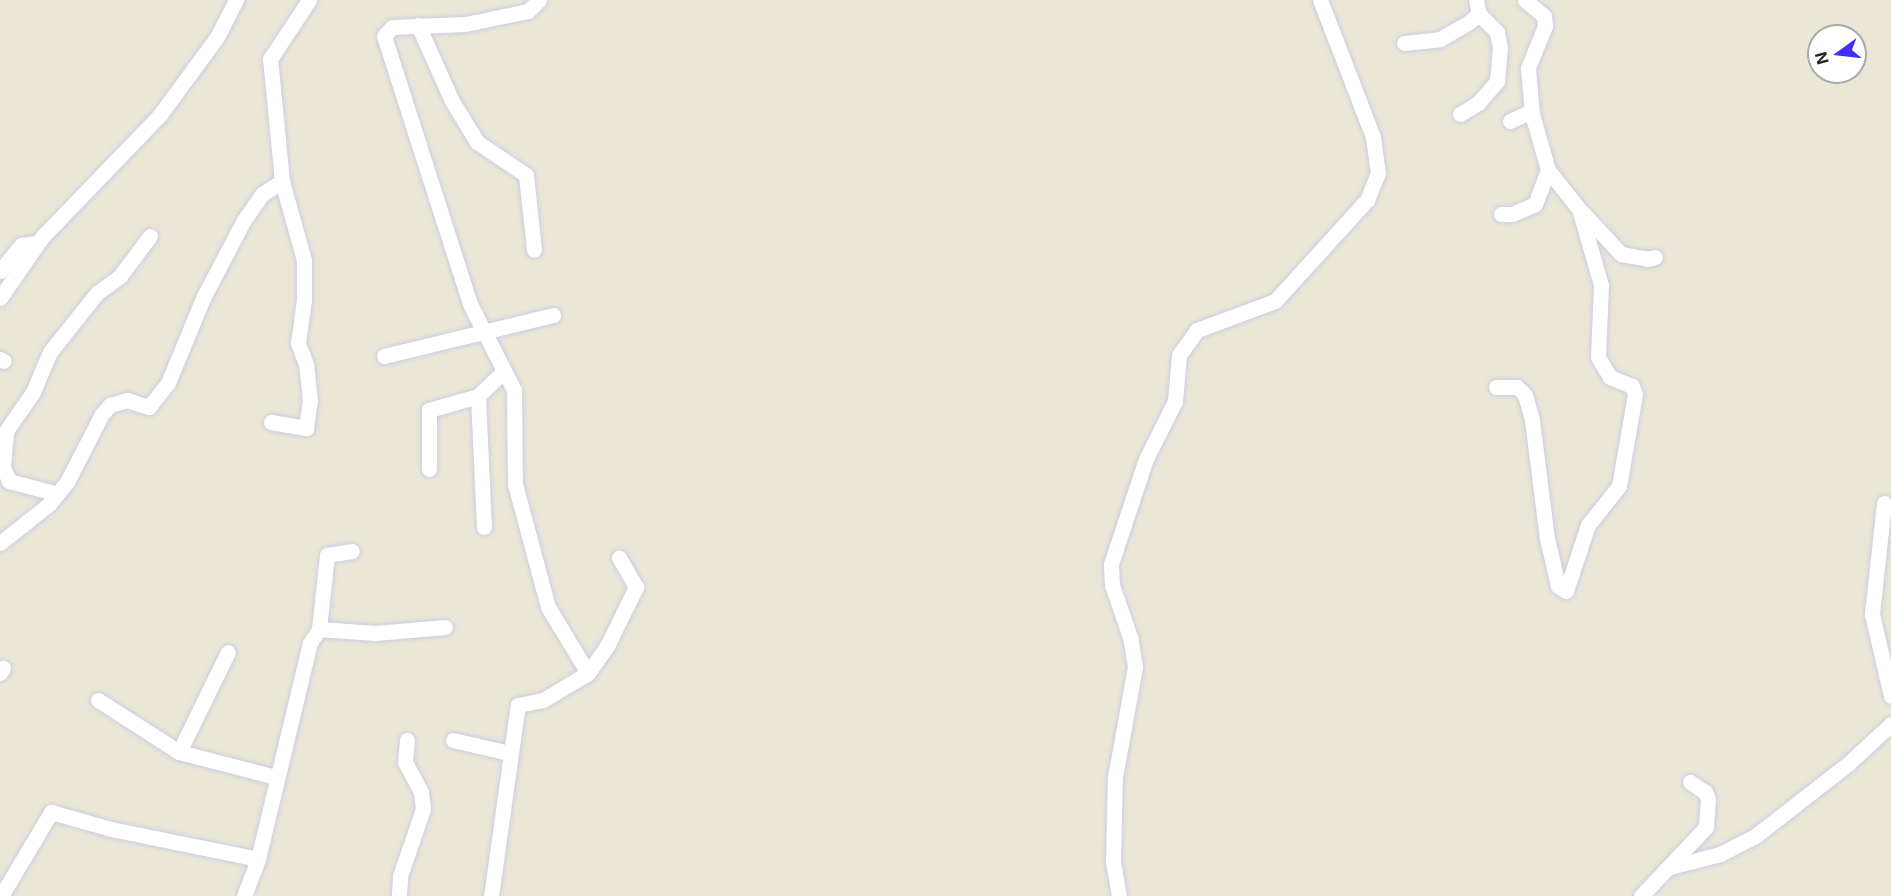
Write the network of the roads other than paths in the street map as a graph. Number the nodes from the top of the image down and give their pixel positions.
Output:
1 (236, 0) edge
2 (309, 0) edge
3 (539, 0) edge
4 (1320, 0) edge
5 (1525, 0) edge
6 (1477, 7) edge
7 (418, 25) junction
8 (1404, 43) dead end
9 (1532, 111) junction
10 (1460, 114) dead end
11 (1510, 121) dead end
12 (1548, 170) junction
13 (282, 181) junction
14 (1579, 209) junction
15 (1501, 214) dead end
16 (150, 236) dead end
17 (37, 243) junction
18 (534, 250) dead end
19 (1655, 257) dead end
20 (0, 271) edge
21 (0, 298) edge
22 (553, 315) dead end
23 (482, 332) junction
24 (384, 356) dead end
25 (502, 373) junction
26 (1496, 387) dead end
27 (478, 396) junction
28 (271, 422) dead end
29 (429, 469) dead end
30 (55, 493) junction
31 (1884, 502) dead end
32 (484, 527) dead end
33 (0, 543) edge
34 (352, 551) dead end
35 (619, 558) dead end
36 (445, 627) dead end
37 (320, 629) junction
38 (228, 652) dead end
39 (588, 673) junction
40 (1891, 696) edge
41 (98, 700) dead end
42 (1891, 724) edge
43 (407, 740) dead end
44 (453, 740) dead end
45 (179, 752) junction
46 (509, 753) junction
47 (276, 777) junction
48 (1690, 782) dead end
49 (258, 859) junction
50 (1670, 867) junction
51 (249, 892) edge
52 (1, 896) edge
53 (399, 896) edge
54 (491, 896) edge
55 (1119, 896) edge
56 (1641, 896) edge

1 - 17 street
2 - 13 street
3 - 7 street
4 - 55 street
5 - 9 street
6 - 8 street
6 - 10 street
7 - 18 street
7 - 23 street
9 - 11 street
9 - 12 street
12 - 14 street
12 - 15 street
13 - 28 street
13 - 30 street
14 - 19 street
14 - 26 street
16 - 30 street
17 - 20 street
17 - 21 street
22 - 23 street
23 - 24 street
23 - 25 street
25 - 27 street
25 - 39 street
27 - 29 street
27 - 32 street
30 - 33 street
31 - 40 street
34 - 37 street
35 - 39 street
36 - 37 street
37 - 47 street
38 - 45 street
39 - 46 street
41 - 45 street
42 - 50 street
43 - 53 street
44 - 46 street
45 - 47 street
46 - 54 street
47 - 49 street
48 - 50 street
49 - 51 street
49 - 52 street
50 - 56 street

